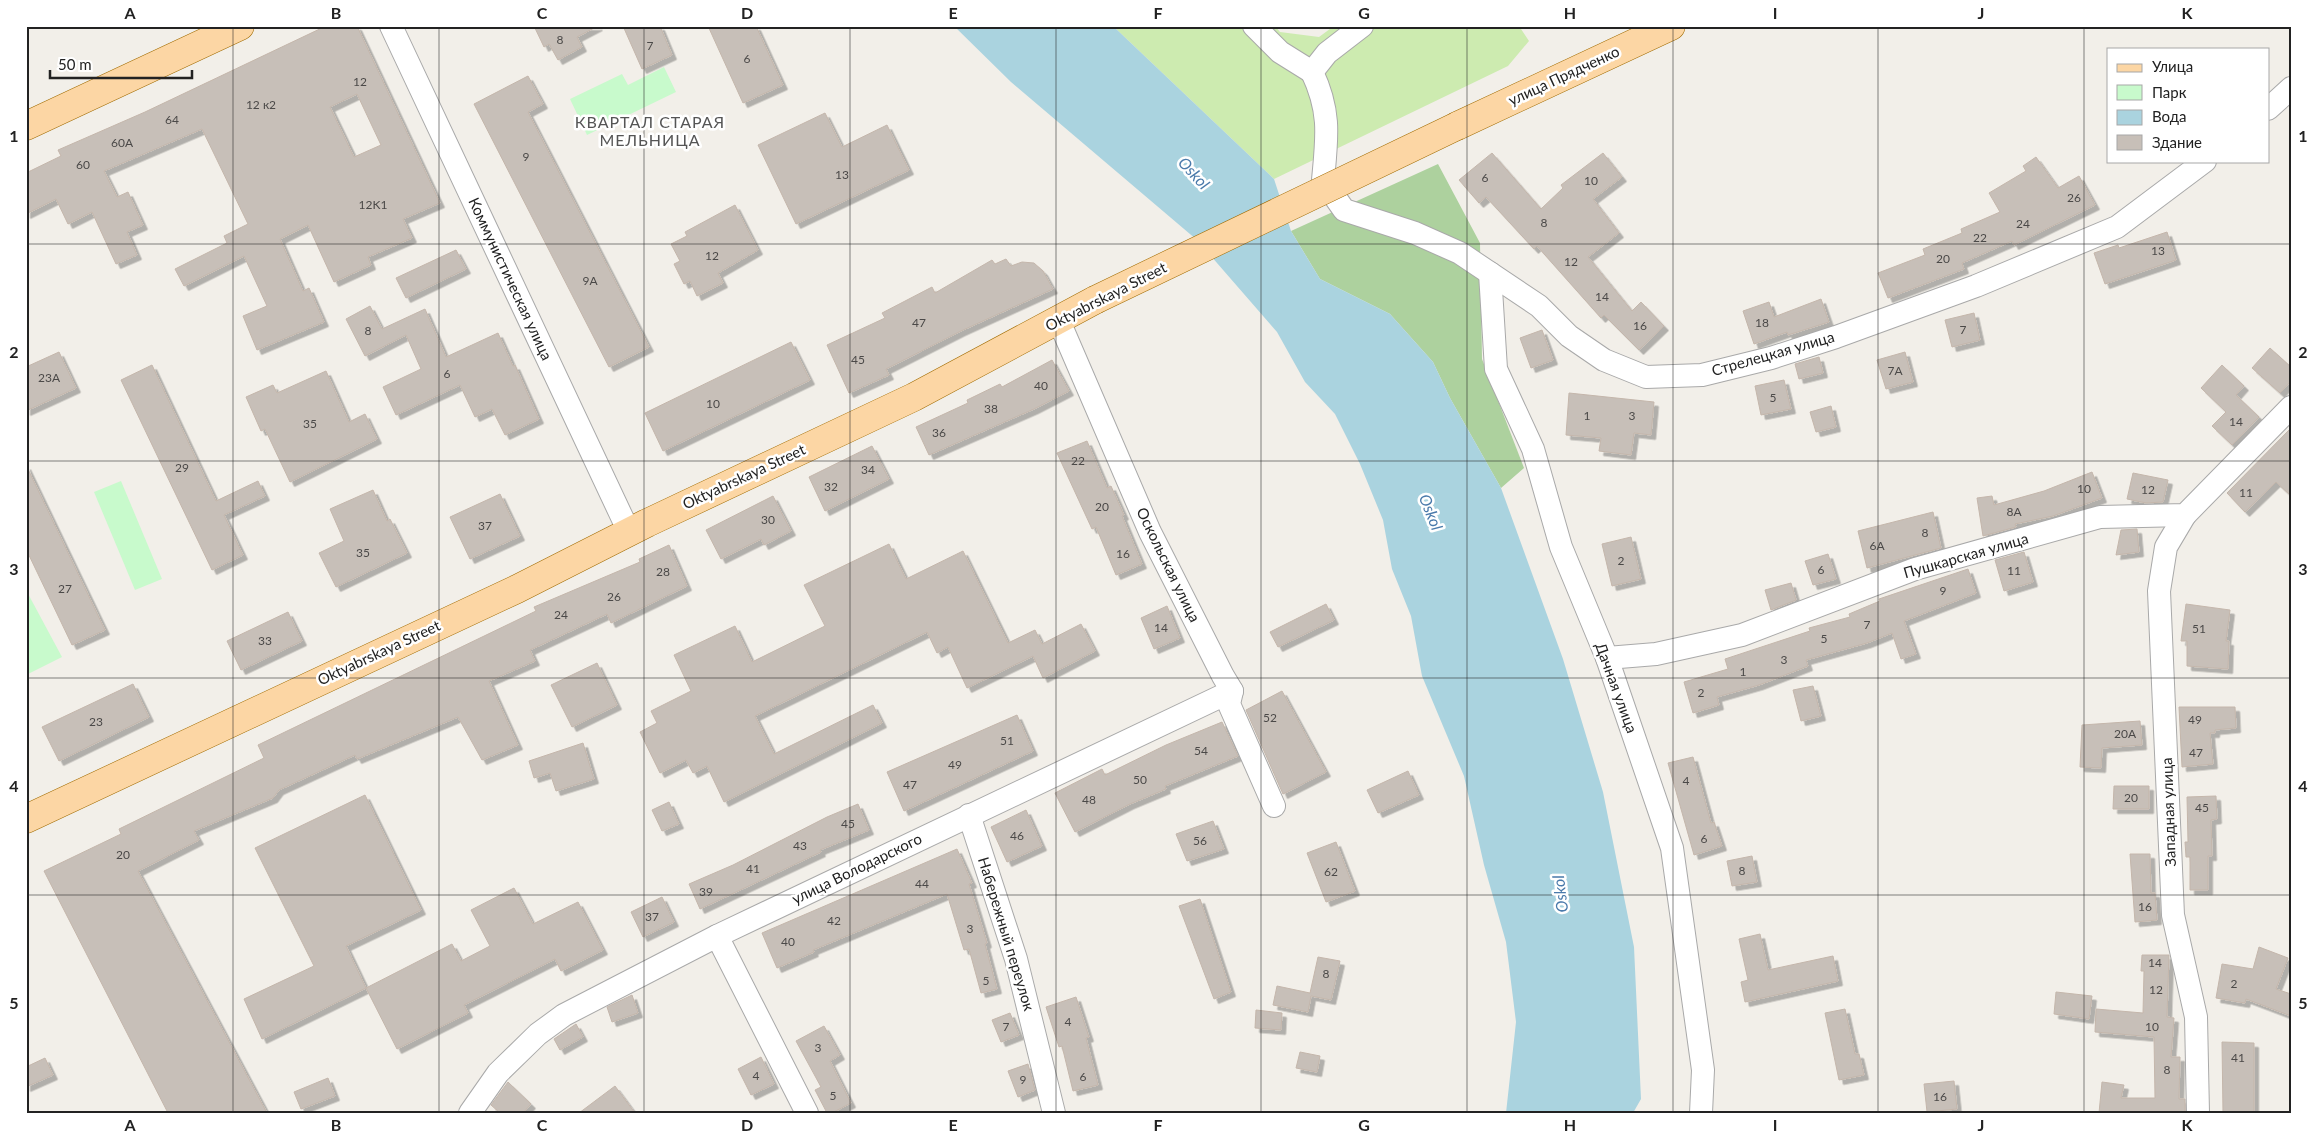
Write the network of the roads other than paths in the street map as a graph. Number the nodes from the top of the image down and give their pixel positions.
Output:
1 (240, 26) edge
2 (391, 26) edge
3 (1254, 26) edge
4 (1362, 26) edge
5 (1670, 26) edge
6 (1312, 72) junction
7 (2291, 88) edge
8 (2270, 107) edge
9 (26, 126) edge
10 (1457, 126) joint
11 (2204, 162) edge
12 (1490, 274) junction
13 (1059, 320) junction
14 (2291, 407) edge
15 (2185, 515) junction
16 (629, 532) junction
17 (1607, 658) junction
18 (1232, 691) junction
19 (1274, 806) dead end
20 (969, 815) junction
21 (26, 819) edge
22 (717, 936) junction
23 (470, 1113) edge
24 (807, 1113) edge
25 (1054, 1113) edge
26 (1701, 1113) edge
27 (2198, 1113) edge

1 - 9 main road
2 - 16 street, Коммунистическая улица
3 - 6 street
4 - 6 street
5 - 10 main road, улица Прядченко
6 - 12 street, Стрелецкая улица
7 - 8 street
10 - 13 main road, Oktyabrskaya Street, bridge
11 - 12 street, Стрелецкая улица
12 - 17 street, Дачная улица
13 - 16 main road, Oktyabrskaya Street
13 - 18 street, Оскольская улица
14 - 15 street
15 - 17 street, Пушкарская улица
15 - 27 street, Западная улица
16 - 21 main road, Oktyabrskaya Street
17 - 26 street, Дачная улица
18 - 19 street, Оскольская улица
18 - 20 street, улица Володарского
20 - 22 street, улица Володарского
20 - 25 street, Набережный переулок
22 - 23 street, улица Володарского
22 - 24 street

